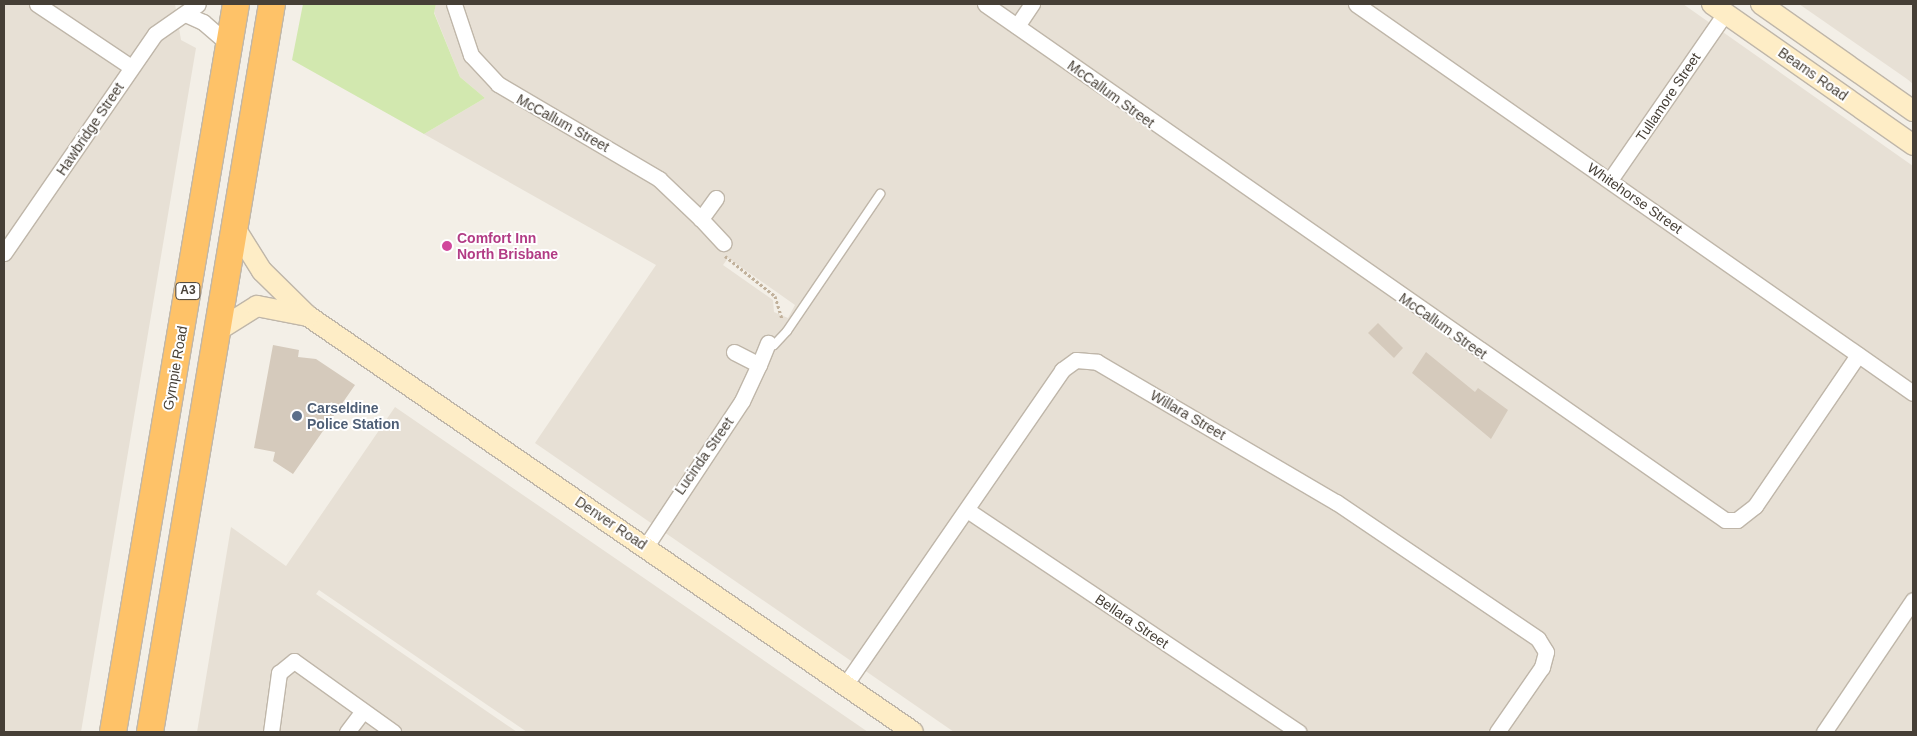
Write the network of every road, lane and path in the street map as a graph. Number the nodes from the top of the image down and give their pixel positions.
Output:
1 (37, 4) edge
2 (198, 4) edge
3 (236, 4) edge
4 (272, 4) edge
5 (454, 4) edge
6 (984, 4) edge
7 (1032, 4) edge
8 (1356, 4) edge
9 (1761, 4) edge
10 (1719, 8) edge
11 (185, 14) junction
12 (1017, 26) junction
13 (229, 45) junction
14 (131, 67) junction
15 (1913, 111) edge
16 (1913, 145) edge
17 (1610, 180) junction
18 (880, 194) dead end
19 (716, 198) dead end
20 (700, 219) junction
21 (235, 228) junction
22 (723, 243) joint
23 (4, 253) edge
24 (308, 316) junction
25 (217, 331) junction
26 (782, 335) junction
27 (768, 343) joint
28 (734, 352) dead end
29 (1858, 355) junction
30 (760, 365) junction
31 (1913, 393) edge
32 (156, 480) junction
33 (192, 486) junction
34 (967, 510) junction
35 (646, 546) junction
36 (1913, 600) edge
37 (845, 685) junction
38 (362, 711) junction
39 (113, 732) edge
40 (150, 732) edge
41 (270, 732) edge
42 (347, 732) edge
43 (393, 732) edge
44 (913, 732) edge
45 (1298, 732) edge
46 (1497, 732) edge
47 (1824, 732) edge

1 - 14 street
2 - 11 street, Hawbridge Street
3 - 13 highway, Gympie Road / A3
4 - 21 highway, A3
5 - 20 street, McCallum Street
6 - 12 street, McCallum Street
7 - 12 street
8 - 17 street, Whitehorse Street
9 - 15 street, Beams Road
10 - 16 street, Beams Road
10 - 17 street, Tullamore Street
11 - 13 street
11 - 14 street, Hawbridge Street
12 - 29 street, McCallum Street
13 - 32 highway, Gympie Road / A3
14 - 23 street, Hawbridge Street
17 - 29 street, Whitehorse Street
18 - 26 lane
19 - 20 street
20 - 22 street, McCallum Street
21 - 24 street, Denver Road
21 - 25 highway, A3
22 - 26 path
24 - 25 street, Denver Road
24 - 35 street, Denver Road
25 - 33 highway, A3
26 - 27 lane
27 - 30 street, Lucinda Street
28 - 30 street
29 - 31 street, Whitehorse Street
30 - 35 street, Lucinda Street
32 - 33 highway
32 - 39 highway, Gympie Road / A3
33 - 40 highway, A3
34 - 37 street, Willara Street
34 - 45 street, Bellara Street
34 - 46 street, Willara Street
35 - 37 street, Denver Road
36 - 47 street
37 - 44 street, Denver Road
38 - 41 street
38 - 42 street
38 - 43 street

